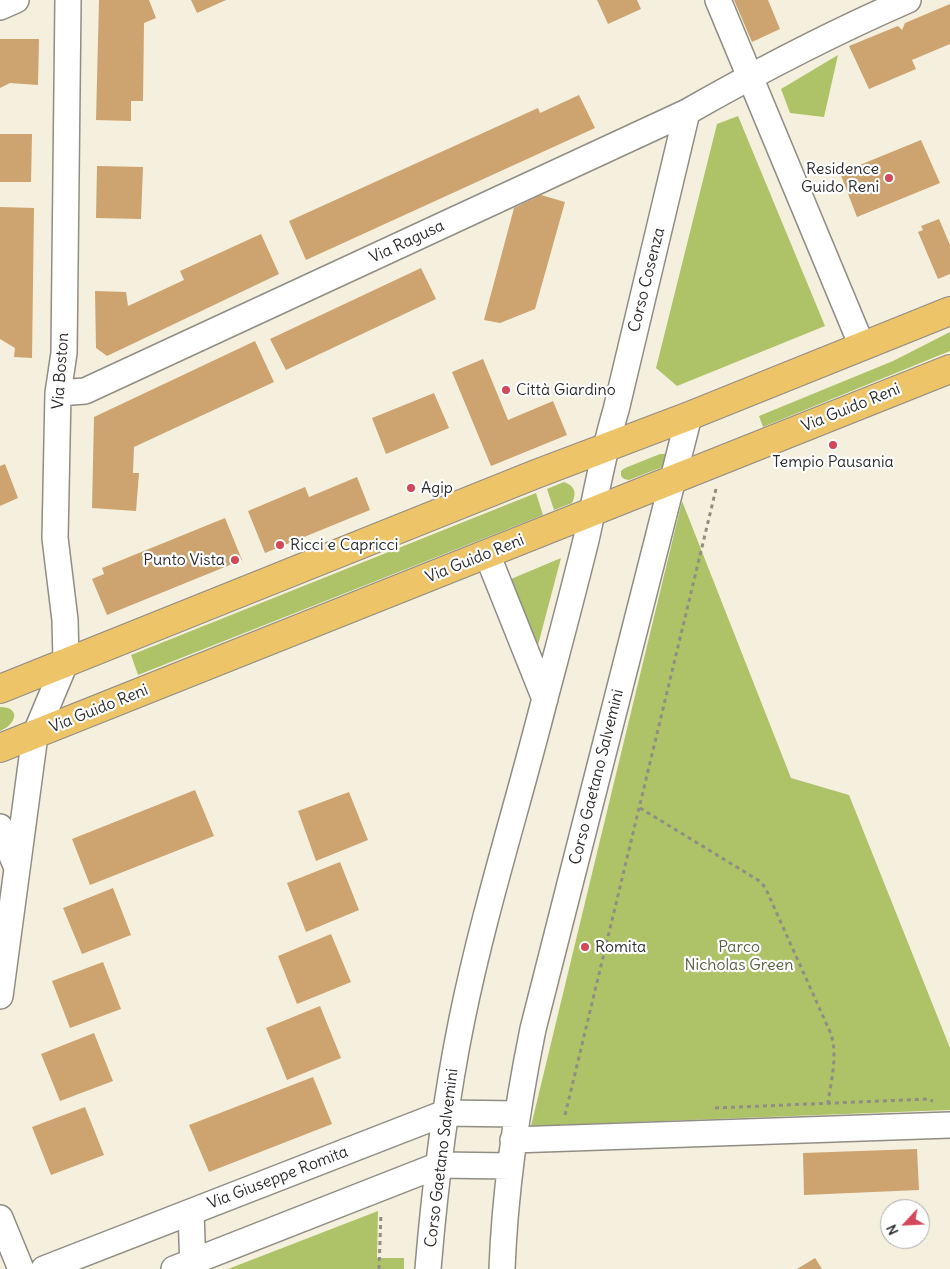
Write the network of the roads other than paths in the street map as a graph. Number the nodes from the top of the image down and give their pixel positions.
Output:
1 (16, 0) edge
2 (68, 0) edge
3 (718, 0) edge
4 (908, 0) edge
5 (0, 7) edge
6 (872, 8) edge
7 (750, 76) junction
8 (687, 112) junction
9 (950, 311) edge
10 (862, 346) junction
11 (950, 369) edge
12 (58, 393) junction
13 (689, 416) junction
14 (605, 448) junction
15 (674, 478) junction
16 (592, 512) junction
17 (487, 554) junction
18 (66, 661) junction
19 (0, 688) edge
20 (545, 699) junction
21 (35, 735) junction
22 (0, 748) edge
23 (0, 827) edge
24 (17, 869) junction
25 (0, 996) edge
26 (444, 1113) junction
27 (517, 1114) junction
28 (950, 1125) edge
29 (513, 1140) junction
30 (439, 1165) junction
31 (510, 1166) junction
32 (191, 1212) junction
33 (0, 1218) edge
34 (186, 1267) edge
35 (21, 1269) edge
36 (44, 1269) edge
37 (428, 1269) edge
38 (502, 1269) edge

1 - 5 street
2 - 12 street, Via Boston
3 - 7 street
4 - 6 street, Via Ragusa
6 - 7 street, Via Ragusa
7 - 8 street, Via Ragusa
7 - 10 street
8 - 12 street, Via Ragusa
8 - 14 street, Corso Cosenza
9 - 10 main road
10 - 13 main road
11 - 15 main road, Via Guido Reni
12 - 18 street, Via Boston
13 - 14 main road
13 - 15 street, Corso Gaetano Salvemini
14 - 16 street, Corso Gaetano Salvemini
14 - 18 main road
15 - 16 main road, Via Guido Reni
15 - 27 street, Corso Gaetano Salvemini
16 - 17 main road, Via Guido Reni
16 - 20 street, Corso Gaetano Salvemini
17 - 20 street
17 - 21 main road, Via Guido Reni
18 - 19 main road
18 - 21 street, Via Boston
20 - 26 street, Corso Gaetano Salvemini
21 - 22 main road, Via Guido Reni
21 - 24 street, Via Boston
23 - 24 street
24 - 25 street, Via Boston
26 - 27 street, Via Giuseppe Romita
26 - 30 street, Corso Gaetano Salvemini
26 - 32 street, Via Giuseppe Romita
27 - 29 street, Corso Gaetano Salvemini
28 - 29 street
29 - 31 street, Corso Gaetano Salvemini
30 - 31 street
30 - 34 street
30 - 37 street, Corso Gaetano Salvemini
31 - 38 street, Corso Gaetano Salvemini
32 - 34 street
32 - 36 street, Via Giuseppe Romita
33 - 35 street

